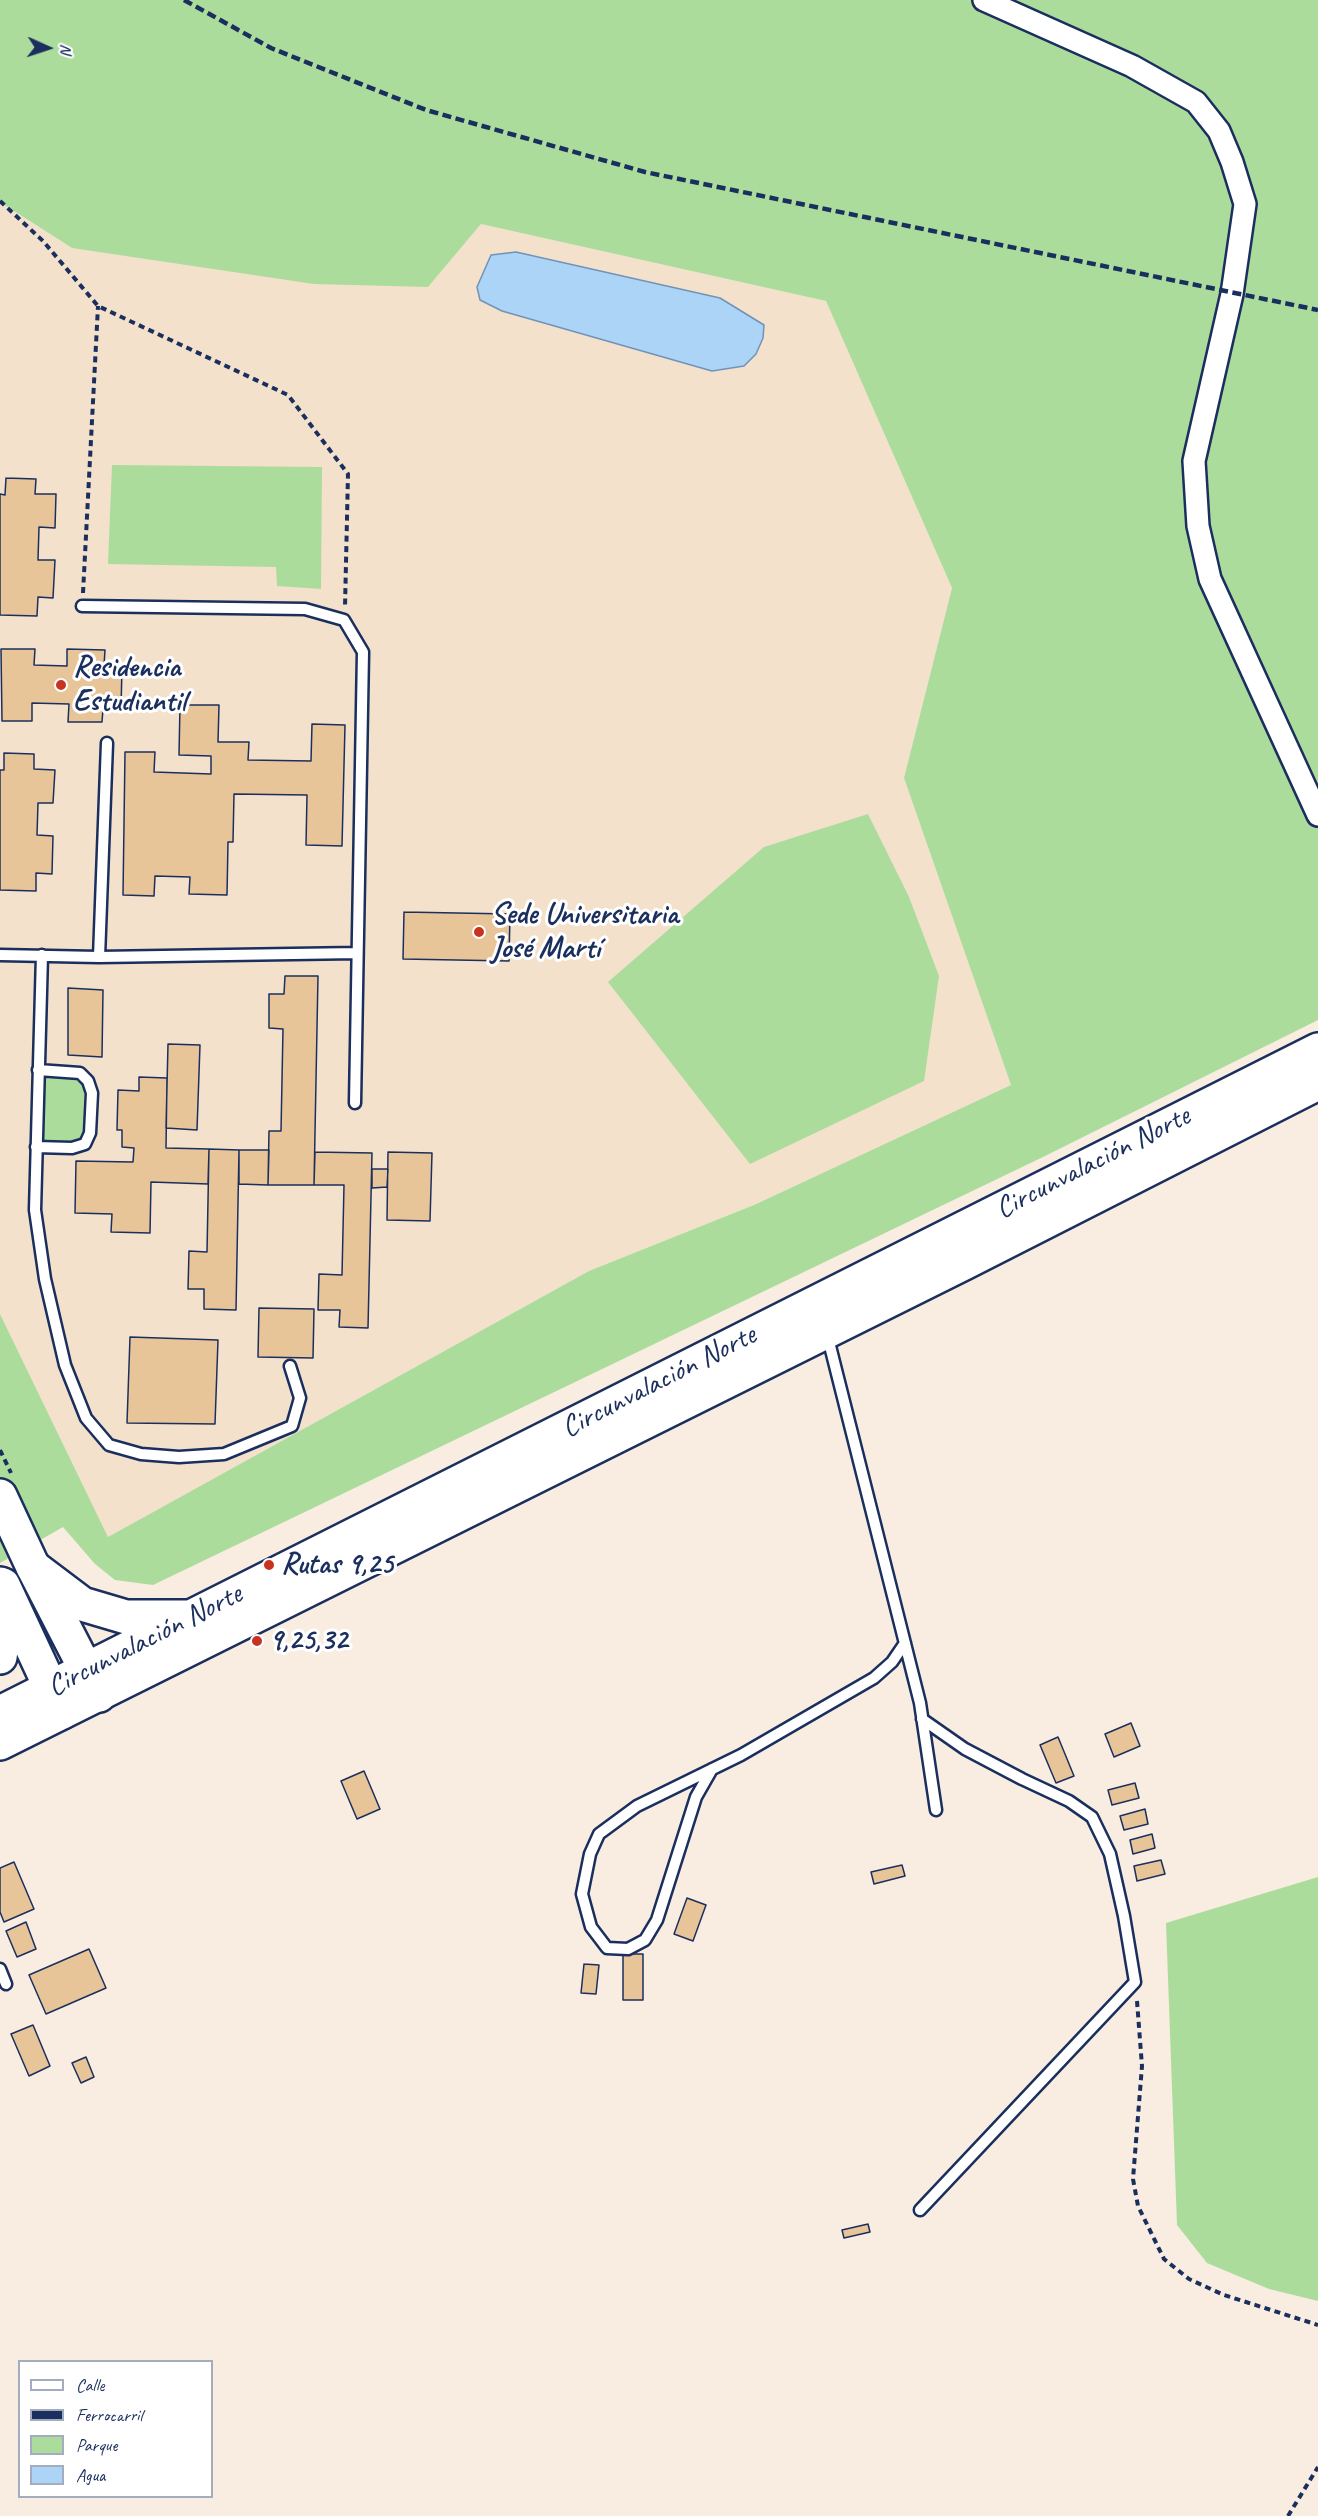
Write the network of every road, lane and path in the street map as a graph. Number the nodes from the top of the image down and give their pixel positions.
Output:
1 (984, 0) edge
2 (0, 201) edge
3 (98, 306) junction
4 (82, 606) joint
5 (344, 620) junction
6 (107, 743) dead end
7 (1318, 815) edge
8 (357, 953) junction
9 (0, 955) edge
10 (42, 955) junction
11 (99, 957) junction
12 (1318, 1050) edge
13 (38, 1070) junction
14 (1318, 1083) edge
15 (355, 1103) dead end
16 (36, 1147) junction
17 (826, 1331) junction
18 (290, 1366) dead end
19 (0, 1450) edge
20 (7, 1488) edge
21 (33, 1567) junction
22 (0, 1578) edge
23 (0, 1584) edge
24 (192, 1617) junction
25 (905, 1643) junction
26 (0, 1658) edge
27 (92, 1683) junction
28 (56, 1700) junction
29 (0, 1713) edge
30 (922, 1719) junction
31 (0, 1743) edge
32 (712, 1769) junction
33 (936, 1810) dead end
34 (0, 1969) edge
35 (1135, 1982) junction
36 (6, 1984) dead end
37 (920, 2210) dead end
38 (1318, 2325) edge
39 (1318, 2467) edge
40 (1288, 2516) edge

1 - 7 street
2 - 3 path
3 - 4 path
3 - 5 path
4 - 5 lane
5 - 8 lane
6 - 11 lane
8 - 11 lane
8 - 15 lane
9 - 10 lane
10 - 11 lane
10 - 13 lane
12 - 24 main road, Circunvalación Norte
13 - 16 lane
13 - 16 lane
14 - 17 main road, Circunvalación Norte
16 - 18 lane
17 - 25 lane
17 - 27 main road, Circunvalación Norte
19 - 20 path
20 - 21 main road
21 - 24 main road
21 - 27 main road
22 - 28 main road
23 - 26 main road
24 - 27 main road, Circunvalación Norte
25 - 30 lane
25 - 32 lane
27 - 28 main road, Circunvalación Norte
28 - 29 main road, Circunvalación Norte
28 - 31 main road, Circunvalación Norte
30 - 33 lane
30 - 35 lane
32 - 32 lane
34 - 36 lane
35 - 37 lane
35 - 38 path
39 - 40 path

